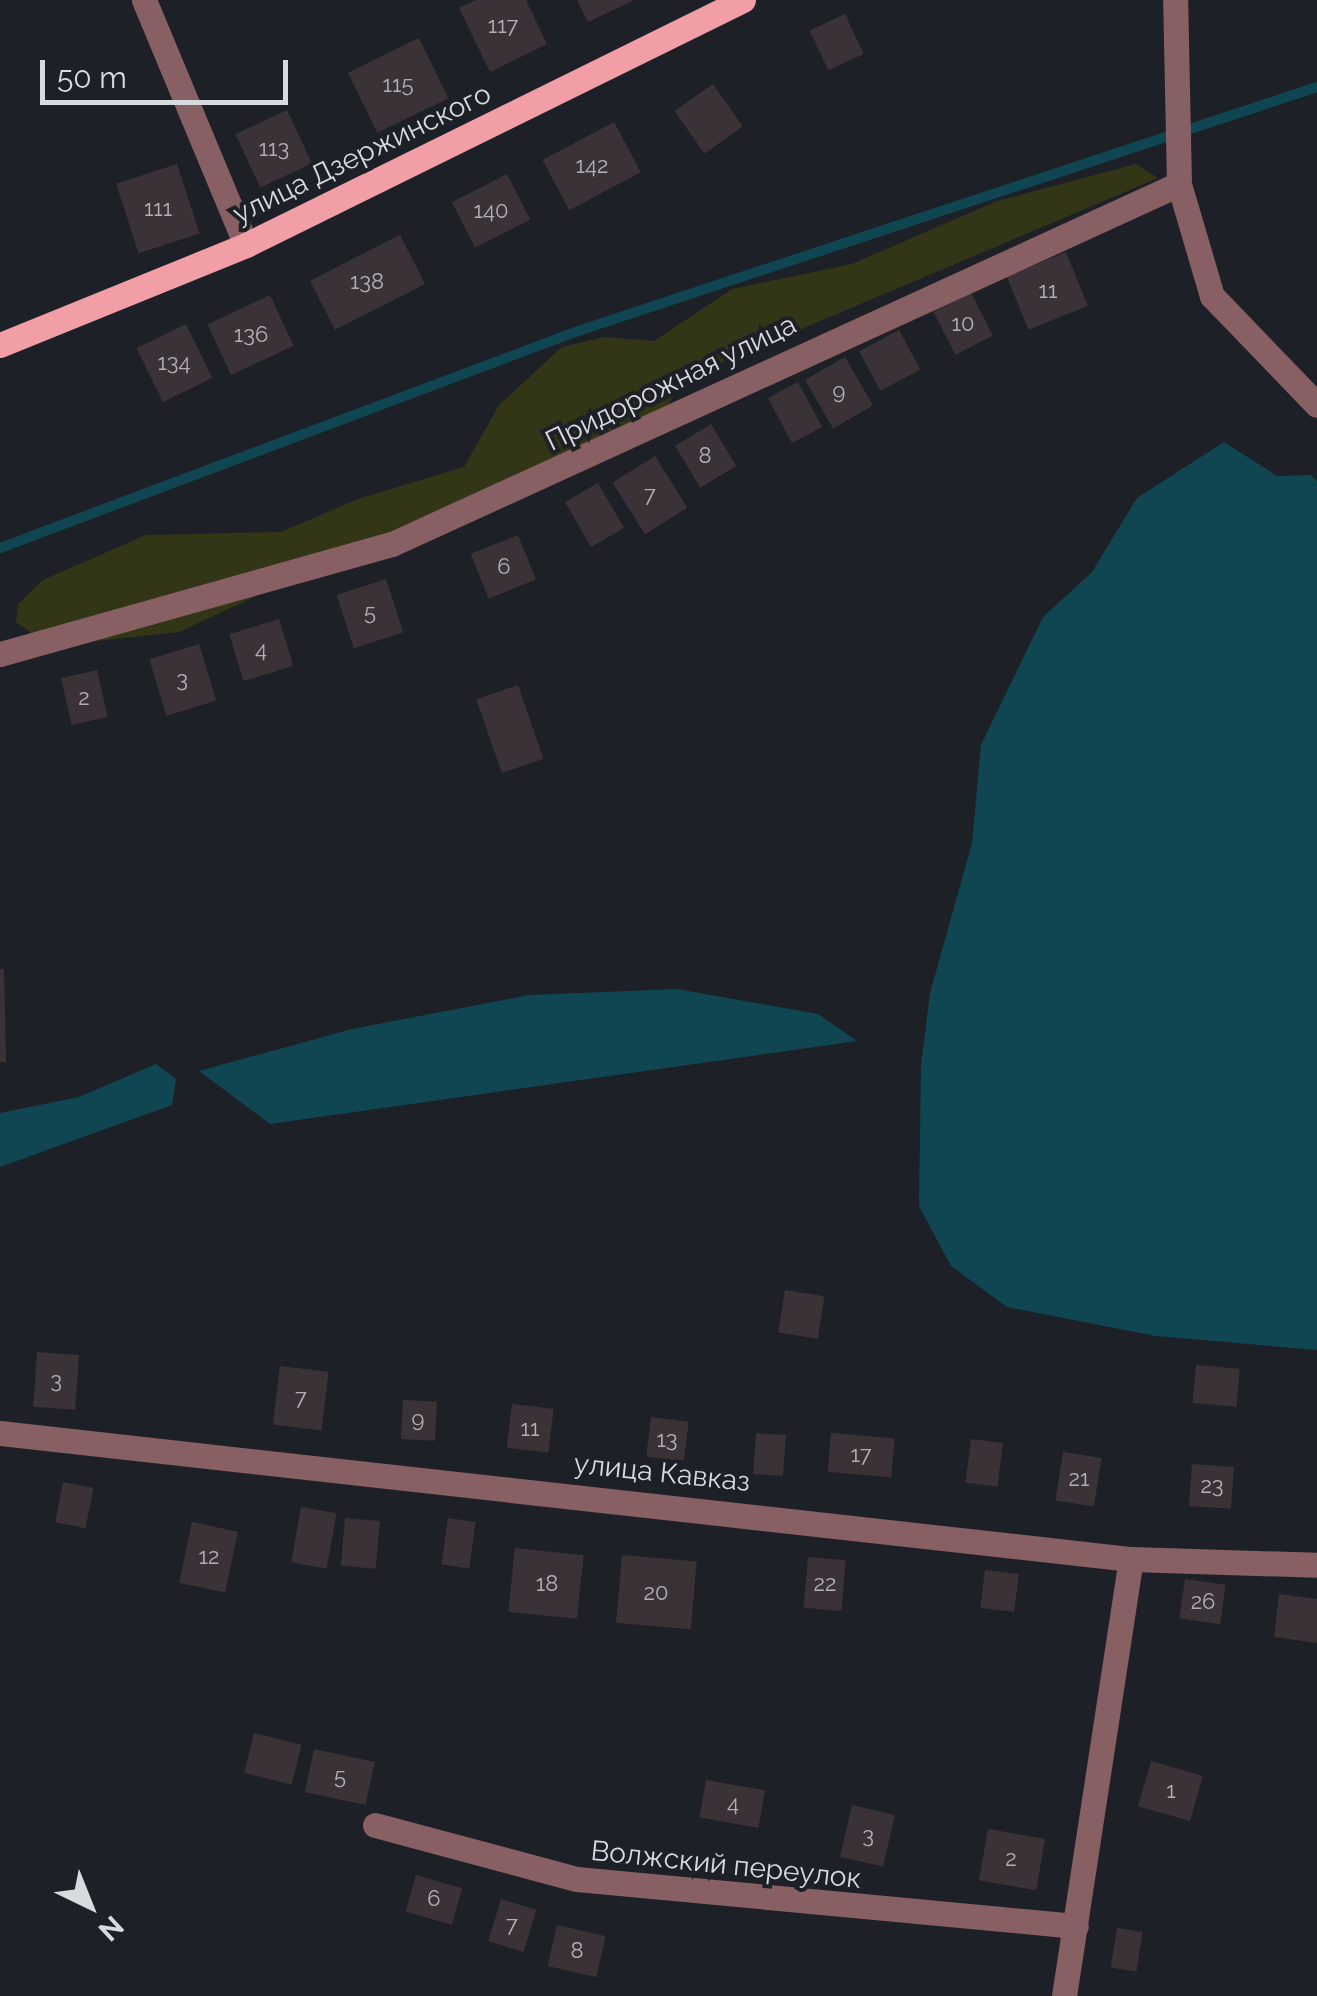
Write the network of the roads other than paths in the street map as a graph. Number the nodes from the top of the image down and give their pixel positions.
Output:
1 (144, 0) edge
2 (743, 0) edge
3 (1175, 0) edge
4 (1179, 184) junction
5 (246, 245) junction
6 (0, 345) edge
7 (1317, 405) edge
8 (0, 654) edge
9 (0, 1433) edge
10 (1131, 1559) junction
11 (1317, 1565) edge
12 (375, 1825) dead end
13 (1076, 1926) junction
14 (1064, 1996) edge

1 - 5 street
2 - 5 main road, улица Дзержинского
3 - 4 street
4 - 7 street
4 - 8 street, Придорожная улица
5 - 6 main road, улица Дзержинского
9 - 10 street, улица Кавказ
10 - 11 street, улица Кавказ
10 - 13 street
12 - 13 street, Волжский переулок
13 - 14 street

